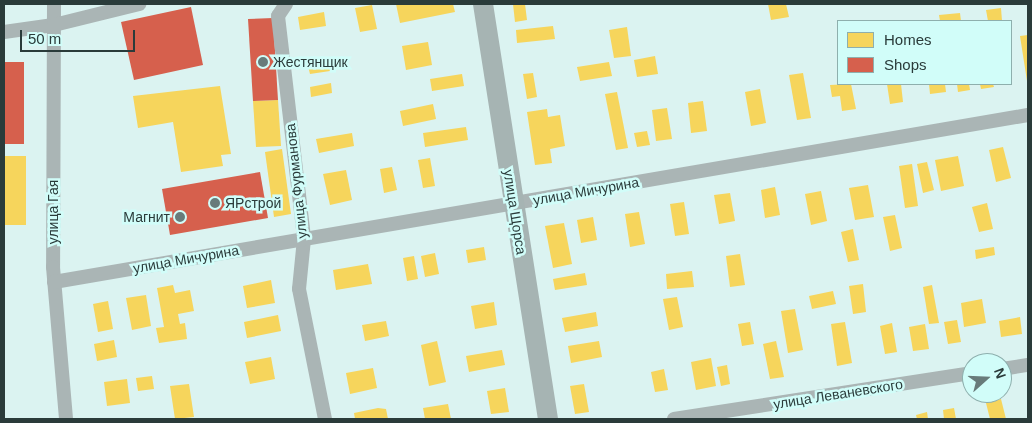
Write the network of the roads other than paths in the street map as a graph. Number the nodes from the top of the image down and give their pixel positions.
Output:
1 (54, 4) edge
2 (139, 4) edge
3 (286, 4) edge
4 (483, 4) edge
5 (54, 25) junction
6 (4, 32) edge
7 (1028, 115) edge
8 (513, 203) junction
9 (304, 239) junction
10 (54, 282) junction
11 (1028, 365) edge
12 (1012, 367) edge
13 (962, 375) edge
14 (66, 419) edge
15 (324, 419) edge
16 (548, 419) edge
17 (674, 419) edge

1 - 5 street, улица Гая
2 - 5 street
3 - 9 street, улица Фурманова
4 - 8 main road, улица Щорса
5 - 6 street
5 - 10 street, улица Гая
7 - 8 street, улица Мичурина
8 - 9 street, улица Мичурина
8 - 16 main road, улица Щорса
9 - 10 street, улица Мичурина
9 - 15 street, улица Фурманова
10 - 14 street, улица Гая
11 - 12 street
13 - 17 street, улица Леваневского

